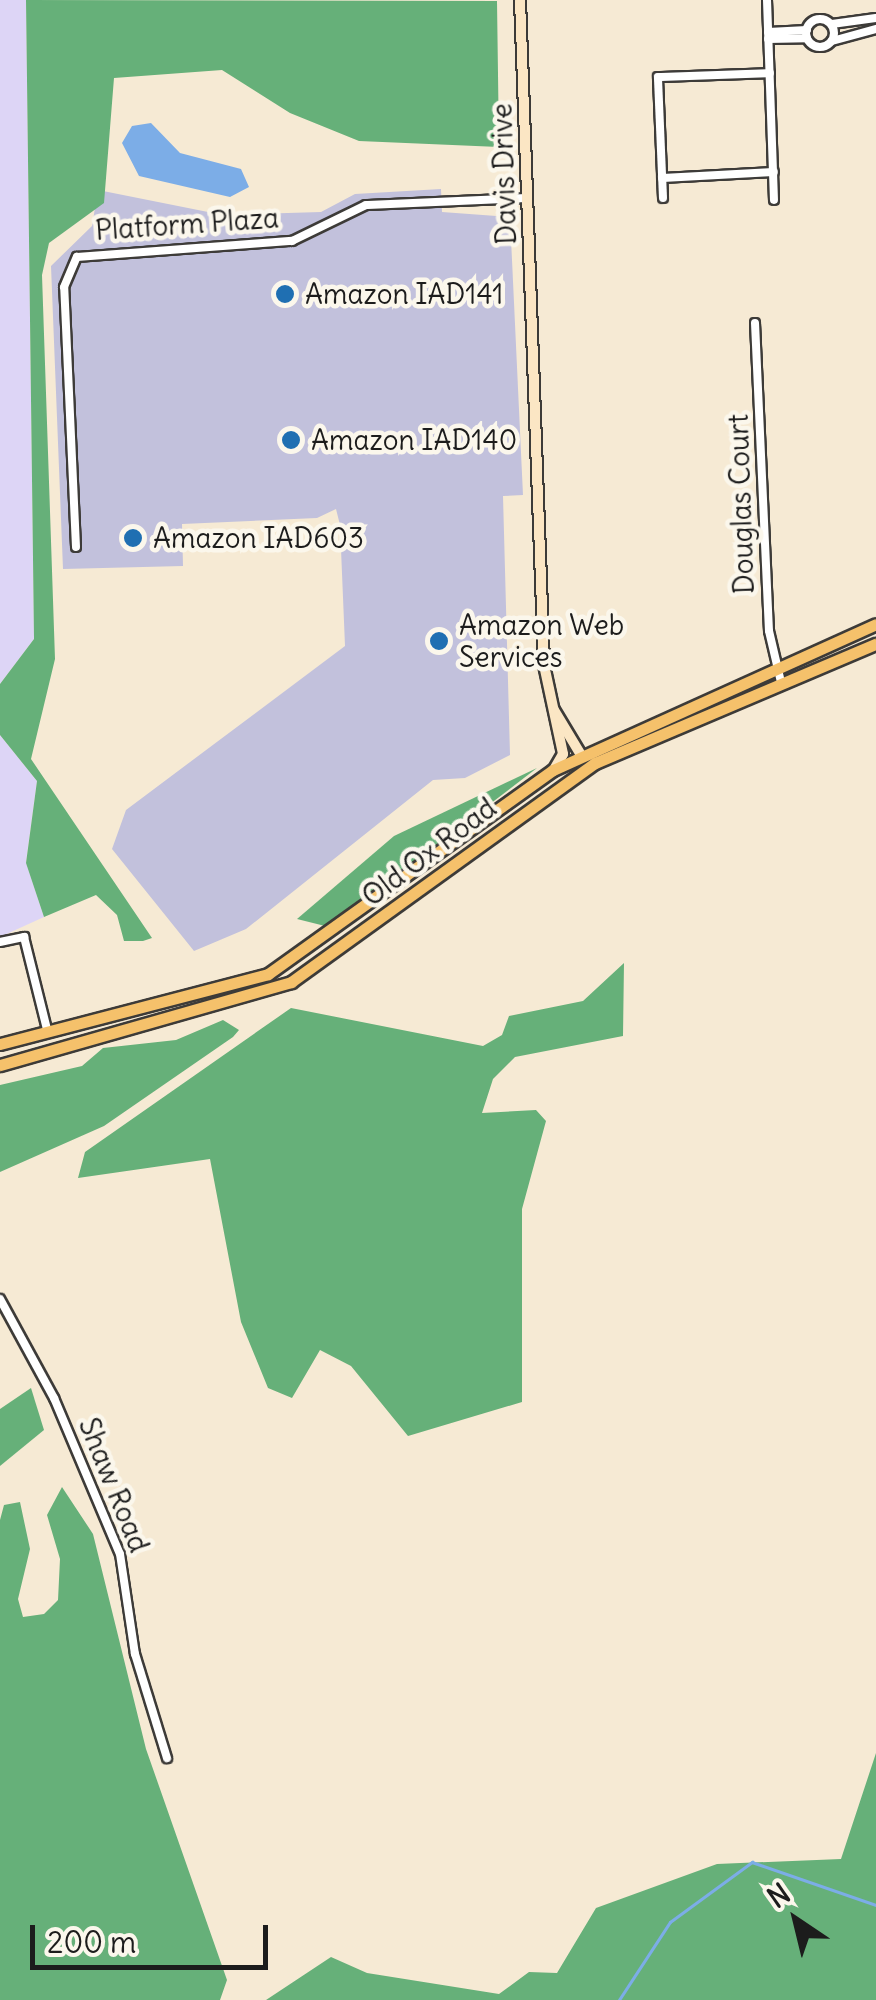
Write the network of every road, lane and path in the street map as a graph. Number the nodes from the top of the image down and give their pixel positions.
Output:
1 (520, 0) edge
2 (766, 0) edge
3 (876, 18) edge
4 (830, 24) junction
5 (876, 29) edge
6 (807, 34) junction
7 (768, 36) junction
8 (832, 41) junction
9 (770, 74) junction
10 (774, 172) junction
11 (662, 178) junction
12 (528, 198) junction
13 (662, 198) dead end
14 (774, 200) dead end
15 (756, 323) dead end
16 (76, 547) dead end
17 (876, 624) edge
18 (876, 644) edge
19 (775, 666) junction
20 (781, 682) junction
21 (551, 705) junction
22 (581, 755) junction
23 (554, 768) junction
24 (569, 779) junction
25 (0, 942) edge
26 (48, 1029) junction
27 (0, 1044) edge
28 (0, 1065) edge
29 (0, 1299) edge
30 (167, 1758) dead end

1 - 12 street, Davis Drive
2 - 7 street
3 - 4 street
4 - 6 street
4 - 8 street
5 - 8 street
6 - 7 street
6 - 8 street
7 - 9 street
9 - 10 street
9 - 11 street
10 - 11 street
10 - 14 street
11 - 13 street
12 - 16 street, Platform Plaza
12 - 21 street, Davis Drive
15 - 19 street, Douglas Court
17 - 19 main road, Old Ox Road
18 - 20 main road, Old Ox Road
19 - 20 street, Douglas Court
19 - 22 main road, Old Ox Road
20 - 24 main road, Old Ox Road
21 - 22 street, Davis Drive
21 - 23 street, Davis Drive
22 - 23 main road, Old Ox Road
22 - 24 main road
23 - 26 main road, Old Ox Road
24 - 28 main road, Old Ox Road
25 - 26 street
26 - 27 main road, Old Ox Road
29 - 30 street, Shaw Road

